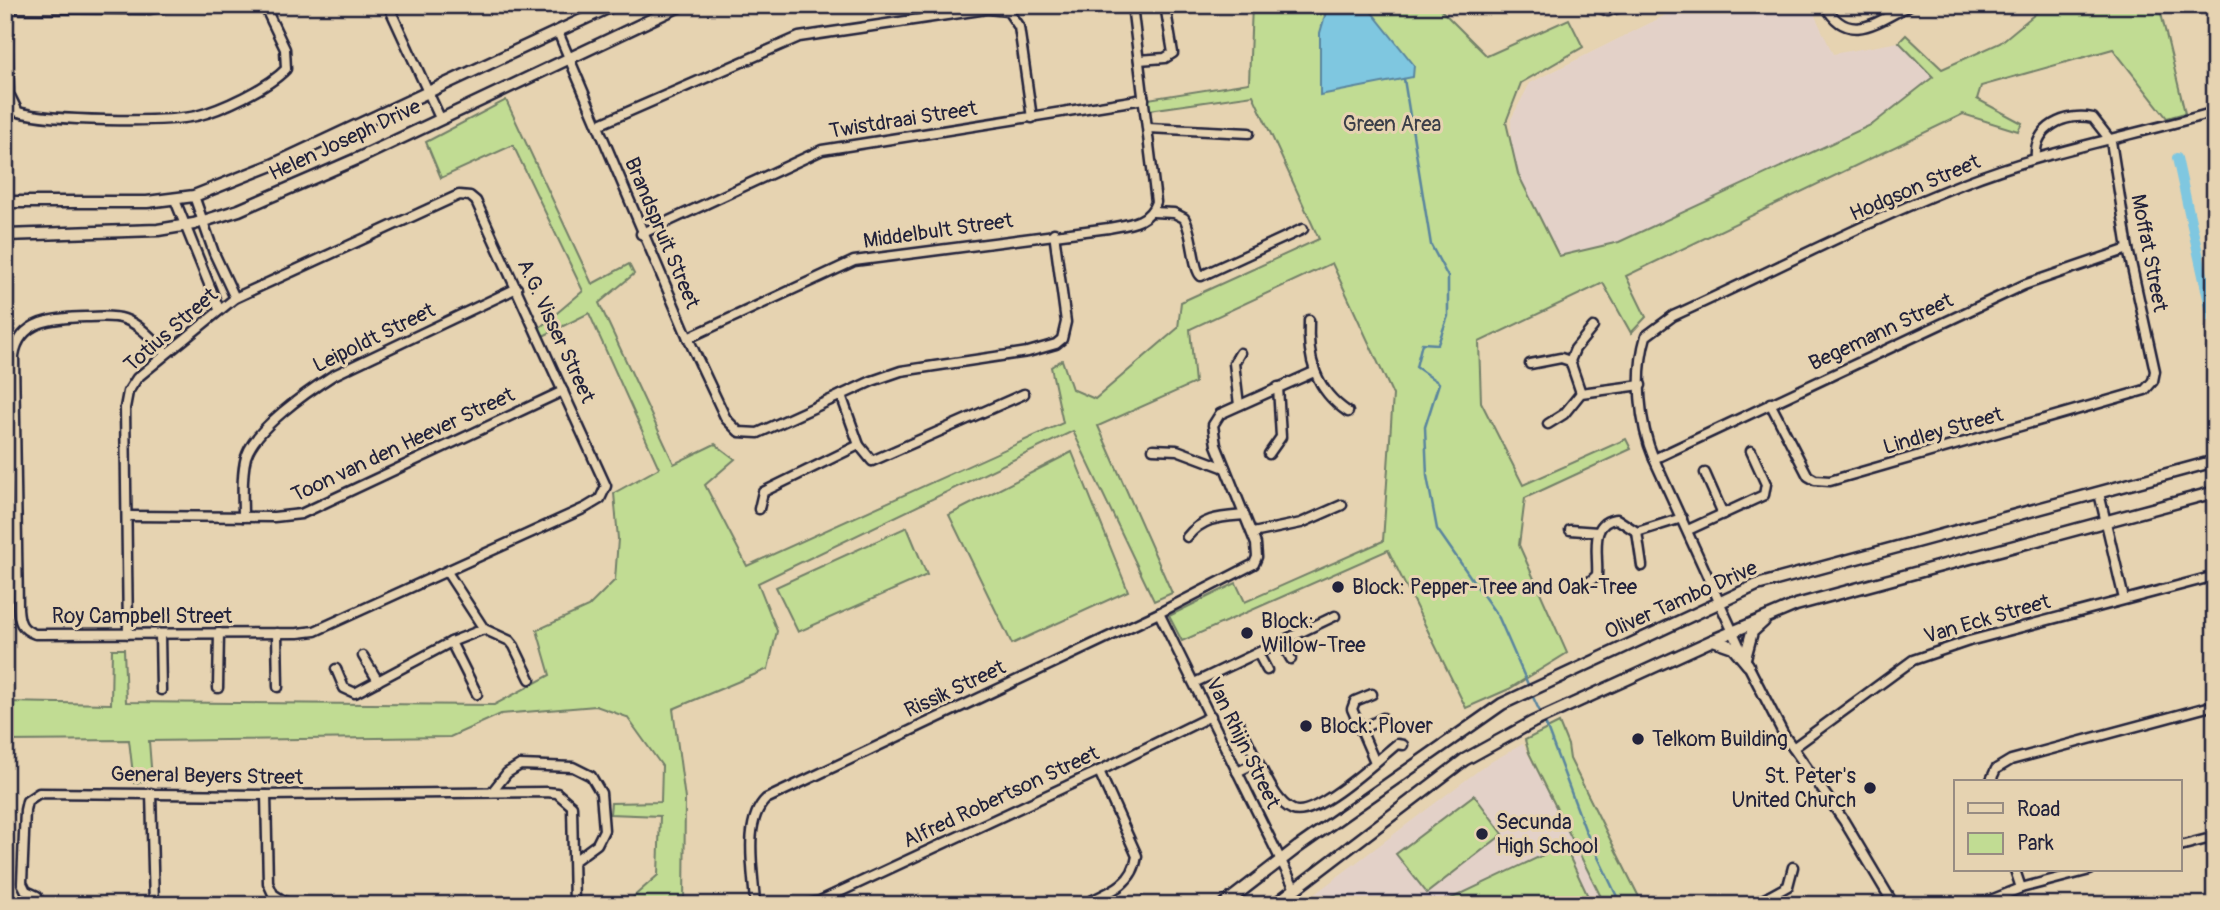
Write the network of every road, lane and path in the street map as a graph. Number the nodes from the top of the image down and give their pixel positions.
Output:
1 (174, 5) edge
2 (264, 5) edge
3 (388, 5) edge
4 (614, 5) edge
5 (682, 5) edge
6 (1132, 5) edge
7 (1164, 5) edge
8 (1626, 5) edge
9 (1825, 5) edge
10 (1910, 5) edge
11 (6, 6) edge
12 (1597, 7) edge
13 (558, 32) junction
14 (570, 58) junction
15 (1139, 60) junction
16 (428, 92) junction
17 (1144, 99) junction
18 (2215, 112) edge
19 (440, 118) junction
20 (1032, 118) junction
21 (598, 125) junction
22 (1148, 128) junction
23 (1249, 132) dead end
24 (2111, 141) junction
25 (2036, 158) junction
26 (459, 195) joint
27 (194, 196) junction
28 (175, 200) junction
29 (5, 202) edge
30 (1153, 212) junction
31 (203, 222) junction
32 (183, 227) junction
33 (1303, 229) dead end
34 (1054, 233) junction
35 (642, 234) junction
36 (5, 237) edge
37 (2128, 249) junction
38 (517, 288) junction
39 (235, 298) junction
40 (219, 309) junction
41 (1309, 320) dead end
42 (1592, 327) dead end
43 (688, 338) junction
44 (166, 353) junction
45 (1240, 353) dead end
46 (1570, 361) junction
47 (1530, 364) dead end
48 (2155, 371) joint
49 (1314, 372) junction
50 (1642, 386) junction
51 (1278, 387) junction
52 (563, 391) junction
53 (1581, 393) junction
54 (1024, 394) dead end
55 (841, 396) junction
56 (1770, 403) junction
57 (1239, 405) junction
58 (1348, 412) dead end
59 (1548, 424) dead end
60 (859, 445) junction
61 (1153, 449) dead end
62 (1751, 452) dead end
63 (1269, 454) dead end
64 (1654, 459) junction
65 (2215, 461) edge
66 (1225, 468) junction
67 (1705, 472) dead end
68 (2215, 492) edge
69 (605, 493) joint
70 (2099, 494) junction
71 (1342, 505) dead end
72 (759, 509) dead end
73 (1244, 514) junction
74 (1723, 514) junction
75 (128, 516) junction
76 (243, 517) junction
77 (1682, 518) junction
78 (2106, 522) junction
79 (1570, 530) dead end
80 (1688, 530) junction
81 (1637, 532) junction
82 (1253, 533) junction
83 (1598, 533) junction
84 (1187, 537) dead end
85 (1642, 566) dead end
86 (447, 572) junction
87 (2215, 576) edge
88 (1584, 587) dead end
89 (2124, 599) junction
90 (1721, 602) junction
91 (1159, 613) junction
92 (1776, 614) junction
93 (1335, 616) dead end
94 (484, 629) junction
95 (1734, 632) junction
96 (219, 633) junction
97 (277, 633) junction
98 (128, 634) junction
99 (160, 634) junction
100 (1713, 640) junction
101 (451, 642) junction
102 (1282, 642) junction
103 (1258, 653) junction
104 (363, 656) dead end
105 (1291, 659) dead end
106 (1747, 661) junction
107 (336, 669) dead end
108 (1267, 670) dead end
109 (530, 680) dead end
110 (378, 681) junction
111 (1195, 683) junction
112 (278, 687) dead end
113 (218, 688) dead end
114 (160, 690) dead end
115 (477, 694) dead end
116 (1372, 694) dead end
117 (2215, 705) edge
118 (1211, 716) junction
119 (1383, 718) dead end
120 (1239, 723) dead end
121 (1360, 730) junction
122 (1403, 745) dead end
123 (1793, 748) junction
124 (1258, 762) junction
125 (1374, 762) junction
126 (1099, 771) junction
127 (1237, 772) junction
128 (1991, 780) edge
129 (492, 792) junction
130 (151, 793) junction
131 (266, 795) junction
132 (2215, 837) edge
133 (2182, 845) edge
134 (574, 861) junction
135 (1280, 863) junction
136 (1793, 867) dead end
137 (2016, 872) edge
138 (2082, 872) edge
139 (2021, 888) junction
140 (1295, 889) junction
141 (37, 896) dead end
142 (1772, 900) edge
143 (153, 905) edge
144 (290, 905) edge
145 (574, 905) edge
146 (755, 905) edge
147 (803, 905) edge
148 (1082, 905) edge
149 (1223, 905) edge
150 (1274, 905) edge
151 (1751, 905) edge
152 (1894, 905) edge
153 (1978, 905) edge

1 - 11 street
2 - 11 street
3 - 16 street
4 - 13 street, Helen Joseph Drive
5 - 14 street, Helen Joseph Drive
6 - 15 street
7 - 15 street
8 - 12 street
9 - 10 street
13 - 14 street, Brandspruit Street
13 - 16 street, Helen Joseph Drive
14 - 19 street, Helen Joseph Drive
14 - 21 street, Brandspruit Street
15 - 17 street
16 - 19 street
16 - 27 street, Helen Joseph Drive
17 - 20 street, Twistdraai Street
17 - 22 street
18 - 24 street, Hodgson Street
19 - 31 street, Helen Joseph Drive
20 - 21 street
20 - 35 street, Twistdraai Street
21 - 35 street, Brandspruit Street
22 - 23 street
22 - 30 street
24 - 25 street, Hodgson Street
24 - 25 street
24 - 37 street, Moffat Street
25 - 50 street, Hodgson Street
26 - 38 street, A.G. Visser Street
26 - 39 street, Totius Street
27 - 28 street, Helen Joseph Drive
27 - 31 street
28 - 29 street, Helen Joseph Drive
28 - 32 street
30 - 33 street
30 - 34 street, Middelbult Street
31 - 32 street, Helen Joseph Drive
31 - 39 street
32 - 36 street, Helen Joseph Drive
32 - 40 street
34 - 43 street, Middelbult Street
34 - 55 street
35 - 43 street, Brandspruit Street
37 - 48 street, Moffat Street
37 - 56 street, Begemann Street
38 - 52 street, A.G. Visser Street
38 - 76 street, Leipoldt Street
39 - 40 street, Totius Street
40 - 44 street, Totius Street
41 - 49 street
42 - 46 street
43 - 55 street, Brandspruit Street
44 - 75 street, Totius Street
44 - 98 street, Roy Campbell Street
45 - 57 street
46 - 47 street
46 - 53 street
48 - 56 street, Lindley Street
49 - 51 street
49 - 58 street
50 - 53 street
50 - 64 street
51 - 57 street
51 - 63 street
52 - 69 street, A.G. Visser Street
52 - 76 street, Toon van den Heever Street
53 - 59 street
54 - 60 street
55 - 60 street
56 - 64 street, Begemann Street
57 - 66 street
60 - 72 street
61 - 66 street
62 - 74 street
64 - 77 street
65 - 70 street, Oliver Tambo Drive
66 - 73 street
67 - 74 street
68 - 78 street
69 - 86 street, Roy Campbell Street
70 - 78 street
70 - 90 street, Oliver Tambo Drive
71 - 82 street
73 - 82 street
73 - 84 street
74 - 80 street
75 - 76 street, Toon van den Heever Street
75 - 98 street, Totius Street
77 - 80 street
77 - 81 street
78 - 89 street
78 - 92 street
79 - 83 street
80 - 90 street
81 - 83 street
81 - 85 street
82 - 91 street, Rissik Street
83 - 88 street
86 - 94 street
86 - 97 street, Roy Campbell Street
87 - 89 street, Van Eck Street
89 - 123 street, Van Eck Street
90 - 95 street
90 - 135 street, Oliver Tambo Drive
91 - 111 street, Van Rhijn Street
91 - 146 street, Rissik Street
92 - 95 street
92 - 106 street
93 - 102 street
94 - 101 street
94 - 109 street
95 - 100 street
95 - 106 street
96 - 97 street, Roy Campbell Street
96 - 99 street, Roy Campbell Street
96 - 113 street
97 - 112 street
98 - 99 street, Roy Campbell Street
99 - 114 street
100 - 106 street
100 - 140 street
101 - 110 street
101 - 115 street
102 - 103 street
102 - 105 street
103 - 108 street
103 - 111 street
104 - 110 street
106 - 123 street
107 - 110 street
111 - 118 street, Van Rhijn Street
116 - 121 street
117 - 128 street
118 - 126 street, Alfred Robertson Street
118 - 127 street, Van Rhijn Street
119 - 121 street
120 - 124 street
121 - 125 street
122 - 125 street
123 - 152 street
124 - 125 street
124 - 127 street
126 - 147 street, Alfred Robertson Street
126 - 148 street
127 - 135 street, Van Rhijn Street
129 - 131 street, General Beyers Street
129 - 134 street, General Beyers Street
129 - 134 street
130 - 131 street, General Beyers Street
130 - 141 street, General Beyers Street
130 - 143 street
131 - 144 street
132 - 133 street
134 - 145 street
135 - 140 street, Van Rhijn Street
135 - 149 street, Oliver Tambo Drive
136 - 142 street
137 - 139 street
138 - 139 street
139 - 153 street
140 - 150 street
142 - 151 street

